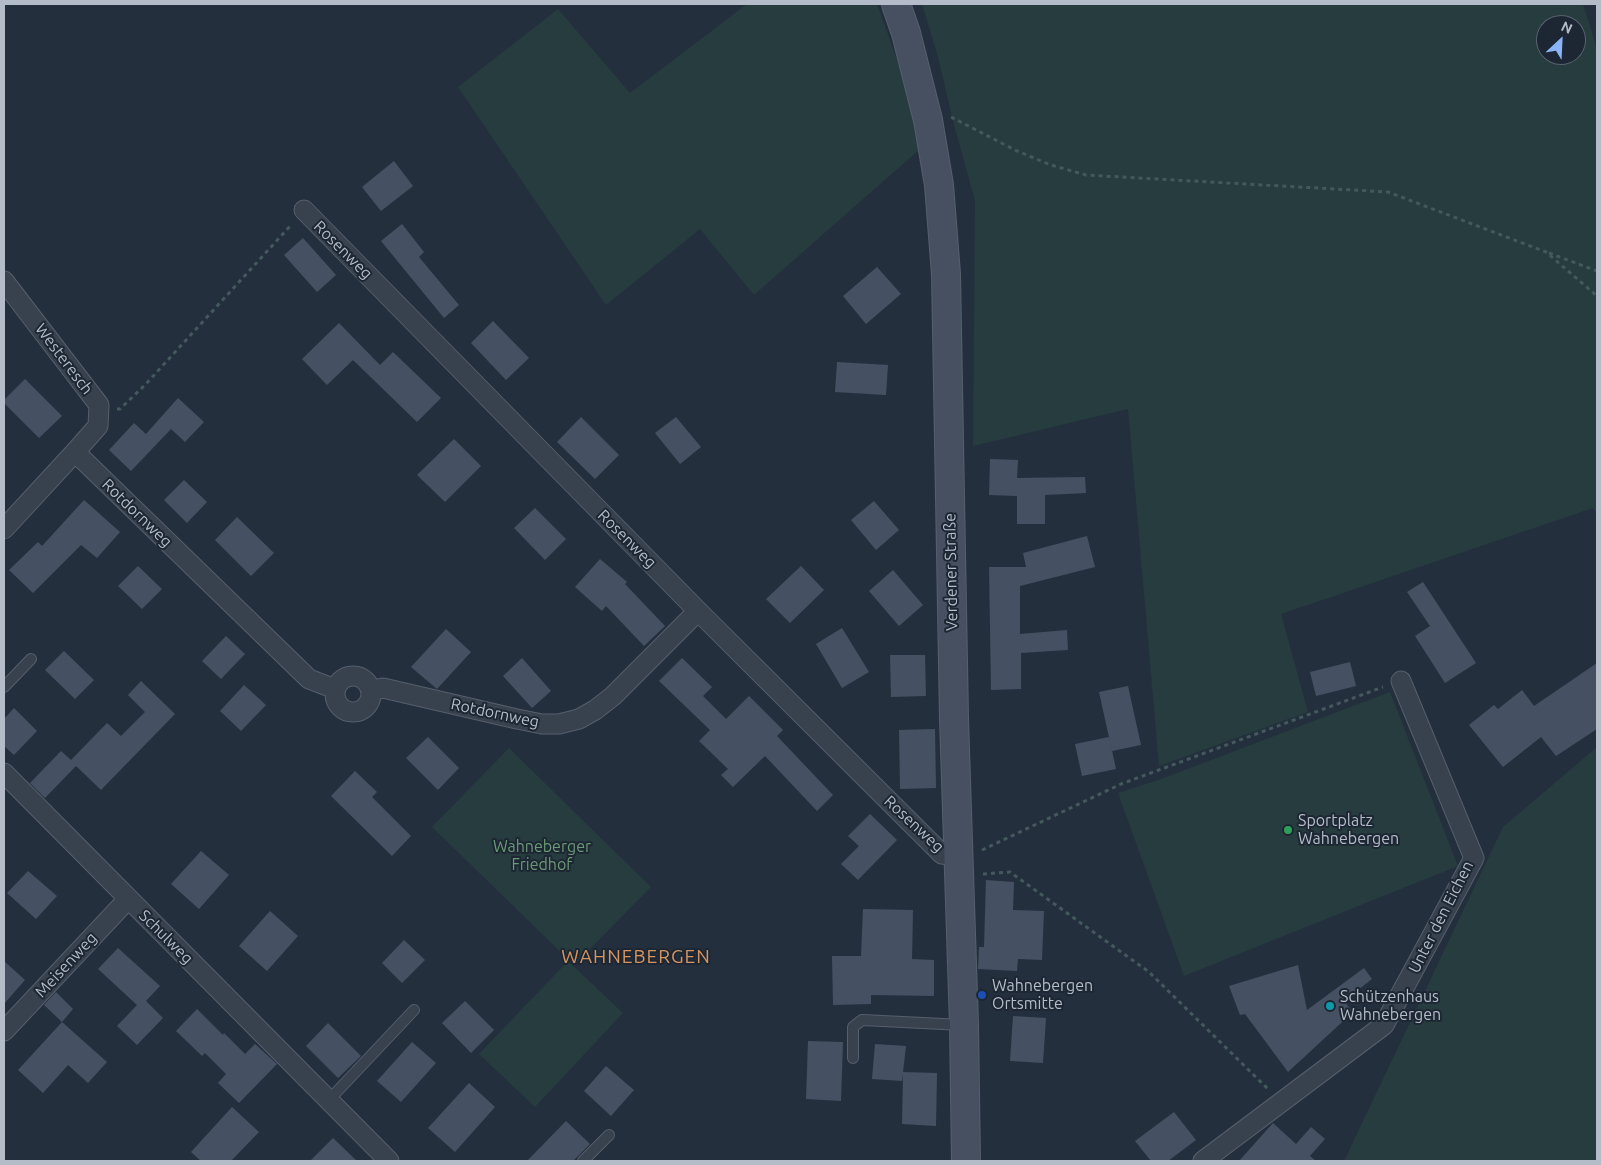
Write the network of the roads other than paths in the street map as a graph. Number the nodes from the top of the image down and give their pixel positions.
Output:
1 (896, 4) edge
2 (304, 210) road end
3 (4, 281) edge
4 (75, 452) junction
5 (4, 529) edge
6 (698, 611) junction
7 (31, 659) dead end
8 (1401, 681) road end
9 (4, 687) edge
10 (335, 688) junction
11 (371, 691) junction
12 (4, 773) edge
13 (958, 856) junction
14 (128, 898) junction
15 (414, 1010) dead end
16 (964, 1025) junction
17 (4, 1031) edge
18 (852, 1058) dead end
19 (329, 1100) junction
20 (609, 1135) dead end
21 (390, 1161) edge
22 (583, 1161) edge
23 (966, 1161) edge
24 (1203, 1161) edge

1 - 13 street, Verdener Straße
2 - 6 street, Rosenweg
3 - 4 street, Westeresch
4 - 5 street, Westeresch
4 - 10 street, Rotdornweg
6 - 11 street, Rotdornweg
6 - 13 street, Rosenweg
7 - 9 lane
8 - 24 street, Unter den Eichen
10 - 11 street
10 - 11 street
12 - 14 street, Schulweg
13 - 16 street, Verdener Straße
14 - 17 street, Meisenweg
14 - 19 street, Schulweg
15 - 19 lane
16 - 18 lane
16 - 23 street, Verdener Straße
19 - 21 street, Schulweg
20 - 22 lane

